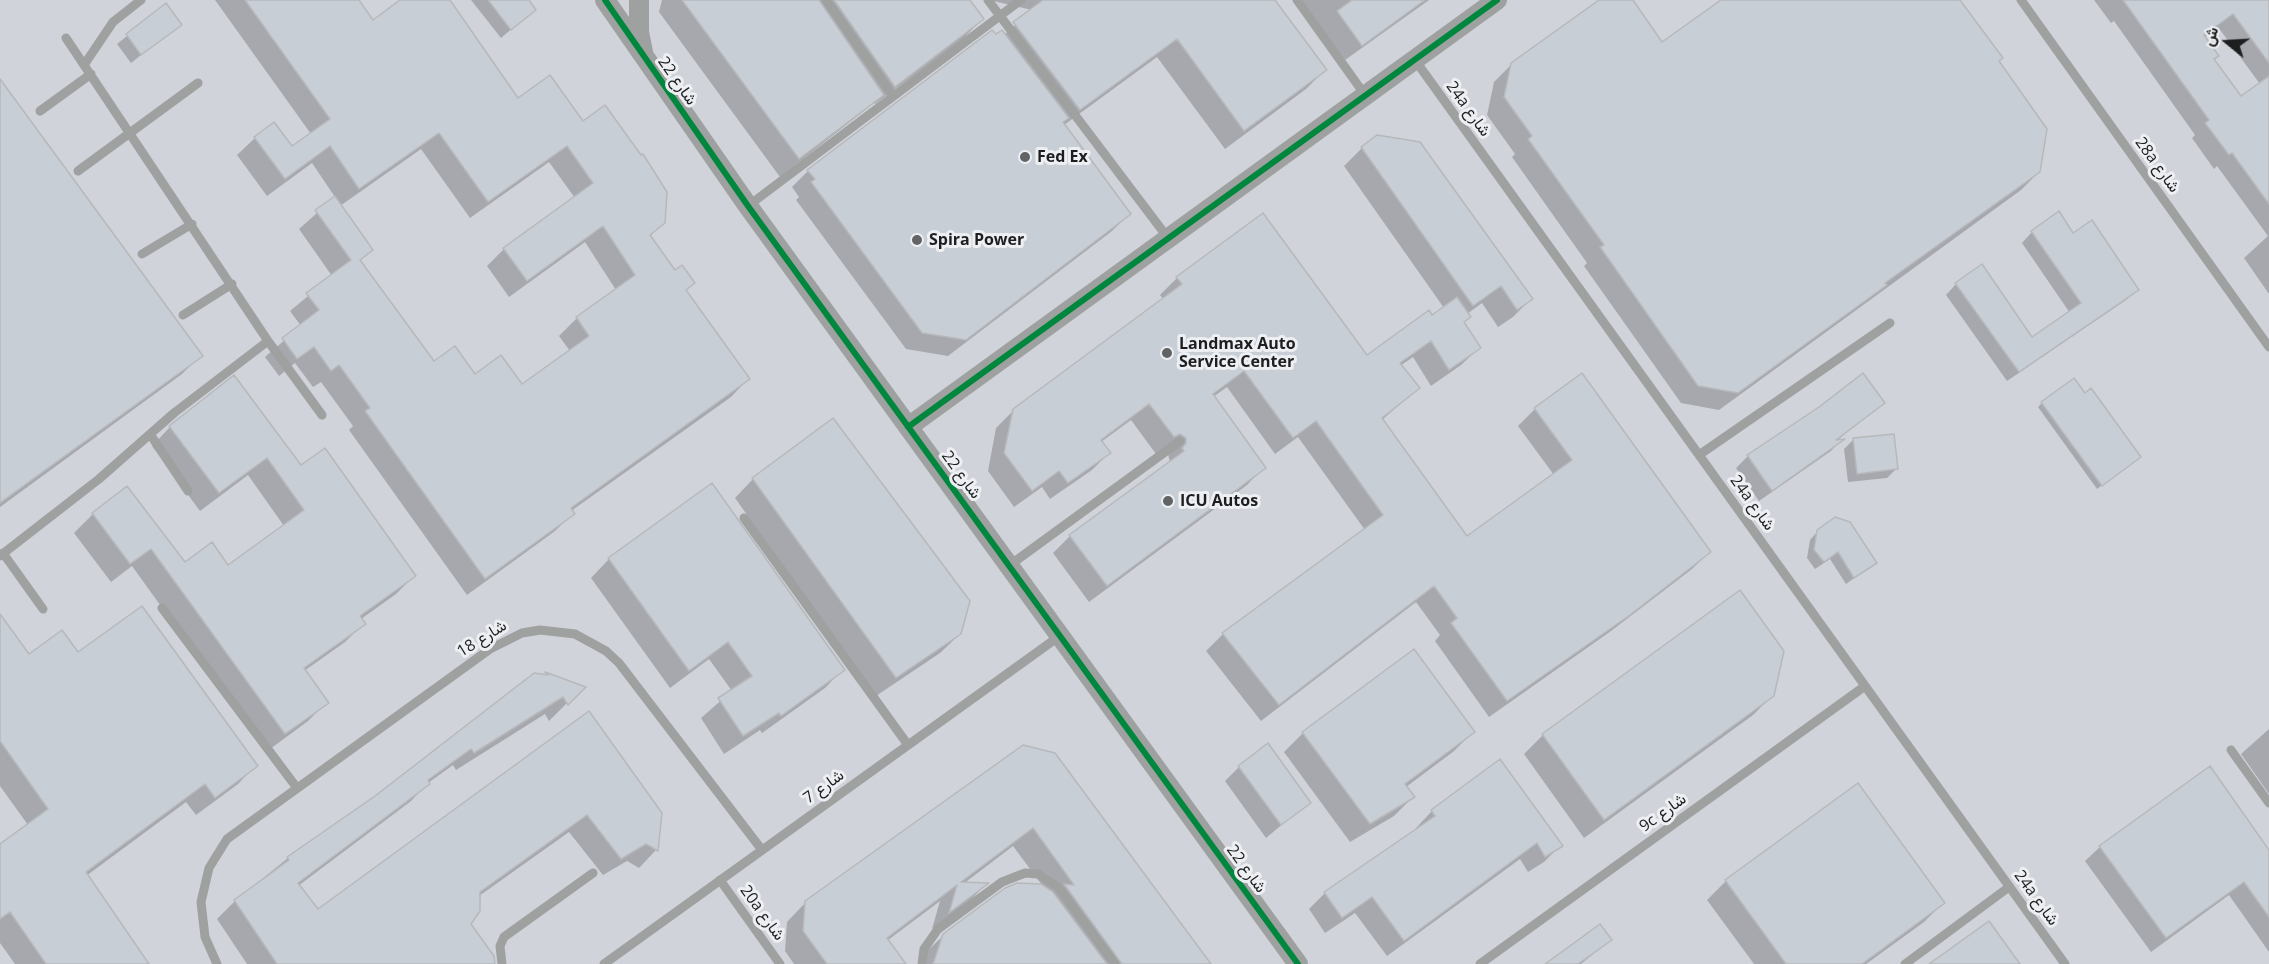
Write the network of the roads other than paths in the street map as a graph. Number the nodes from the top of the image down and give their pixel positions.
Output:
1 (141, 0) edge
2 (605, 0) edge
3 (639, 0) edge
4 (826, 0) edge
5 (988, 0) edge
6 (1021, 0) edge
7 (1297, 0) edge
8 (2021, 0) edge
9 (1488, 3) edge
10 (1000, 16) junction
11 (66, 38) dead end
12 (644, 57) junction
13 (1415, 60) junction
14 (84, 64) junction
15 (91, 74) junction
16 (198, 83) dead end
17 (1365, 95) junction
18 (893, 96) junction
19 (40, 111) dead end
20 (130, 133) junction
21 (78, 171) dead end
22 (748, 206) junction
23 (192, 224) junction
24 (1168, 238) junction
25 (142, 254) dead end
26 (232, 284) junction
27 (183, 315) dead end
28 (1890, 323) dead end
29 (268, 341) junction
30 (2269, 347) edge
31 (322, 415) dead end
32 (908, 427) junction
33 (150, 434) junction
34 (1180, 441) dead end
35 (1699, 455) junction
36 (189, 491) dead end
37 (744, 518) dead end
38 (1, 555) edge
39 (1010, 565) junction
40 (162, 608) dead end
41 (43, 609) dead end
42 (1061, 634) junction
43 (1864, 686) junction
44 (908, 745) junction
45 (2231, 750) dead end
46 (297, 788) junction
47 (2269, 802) edge
48 (762, 850) junction
49 (593, 873) dead end
50 (720, 880) junction
51 (2009, 886) junction
52 (216, 964) edge
53 (502, 964) edge
54 (604, 964) edge
55 (780, 964) edge
56 (922, 964) edge
57 (1114, 964) edge
58 (1298, 964) edge
59 (1480, 964) edge
60 (1905, 964) edge
61 (2065, 964) edge

1 - 14 lane
2 - 12 street, شارع 22
3 - 12 street, شارع 22
4 - 18 lane
5 - 10 lane
6 - 10 lane
7 - 17 lane
8 - 30 lane, 28a شارع
9 - 13 street
10 - 18 lane
10 - 24 lane
11 - 14 lane
12 - 22 street, شارع 22
13 - 17 street
13 - 35 lane, 24a شارع
14 - 15 lane
15 - 19 lane
15 - 20 lane
16 - 20 lane
17 - 24 street
18 - 22 lane
20 - 21 lane
20 - 23 lane
22 - 32 street, شارع 22
23 - 25 lane
23 - 26 lane
24 - 32 street
26 - 27 lane
26 - 29 lane
28 - 35 lane
29 - 31 lane
29 - 33 lane
32 - 39 street, شارع 22
33 - 36 lane
33 - 38 lane
34 - 39 lane
35 - 43 lane, 24a شارع
37 - 44 lane
38 - 41 lane
39 - 42 street, شارع 22
40 - 46 lane
42 - 44 lane, شارع 7
42 - 58 street, شارع 22
43 - 51 lane, 24a شارع
43 - 59 lane, 9c شارع
44 - 48 lane, شارع 7
45 - 47 lane
46 - 48 lane, شارع 18
46 - 52 lane, شارع 18
48 - 50 lane, شارع 7
49 - 53 lane
50 - 54 lane, شارع 7
50 - 55 lane, 20a شارع
51 - 60 lane
51 - 61 lane, 24a شارع
56 - 57 lane

